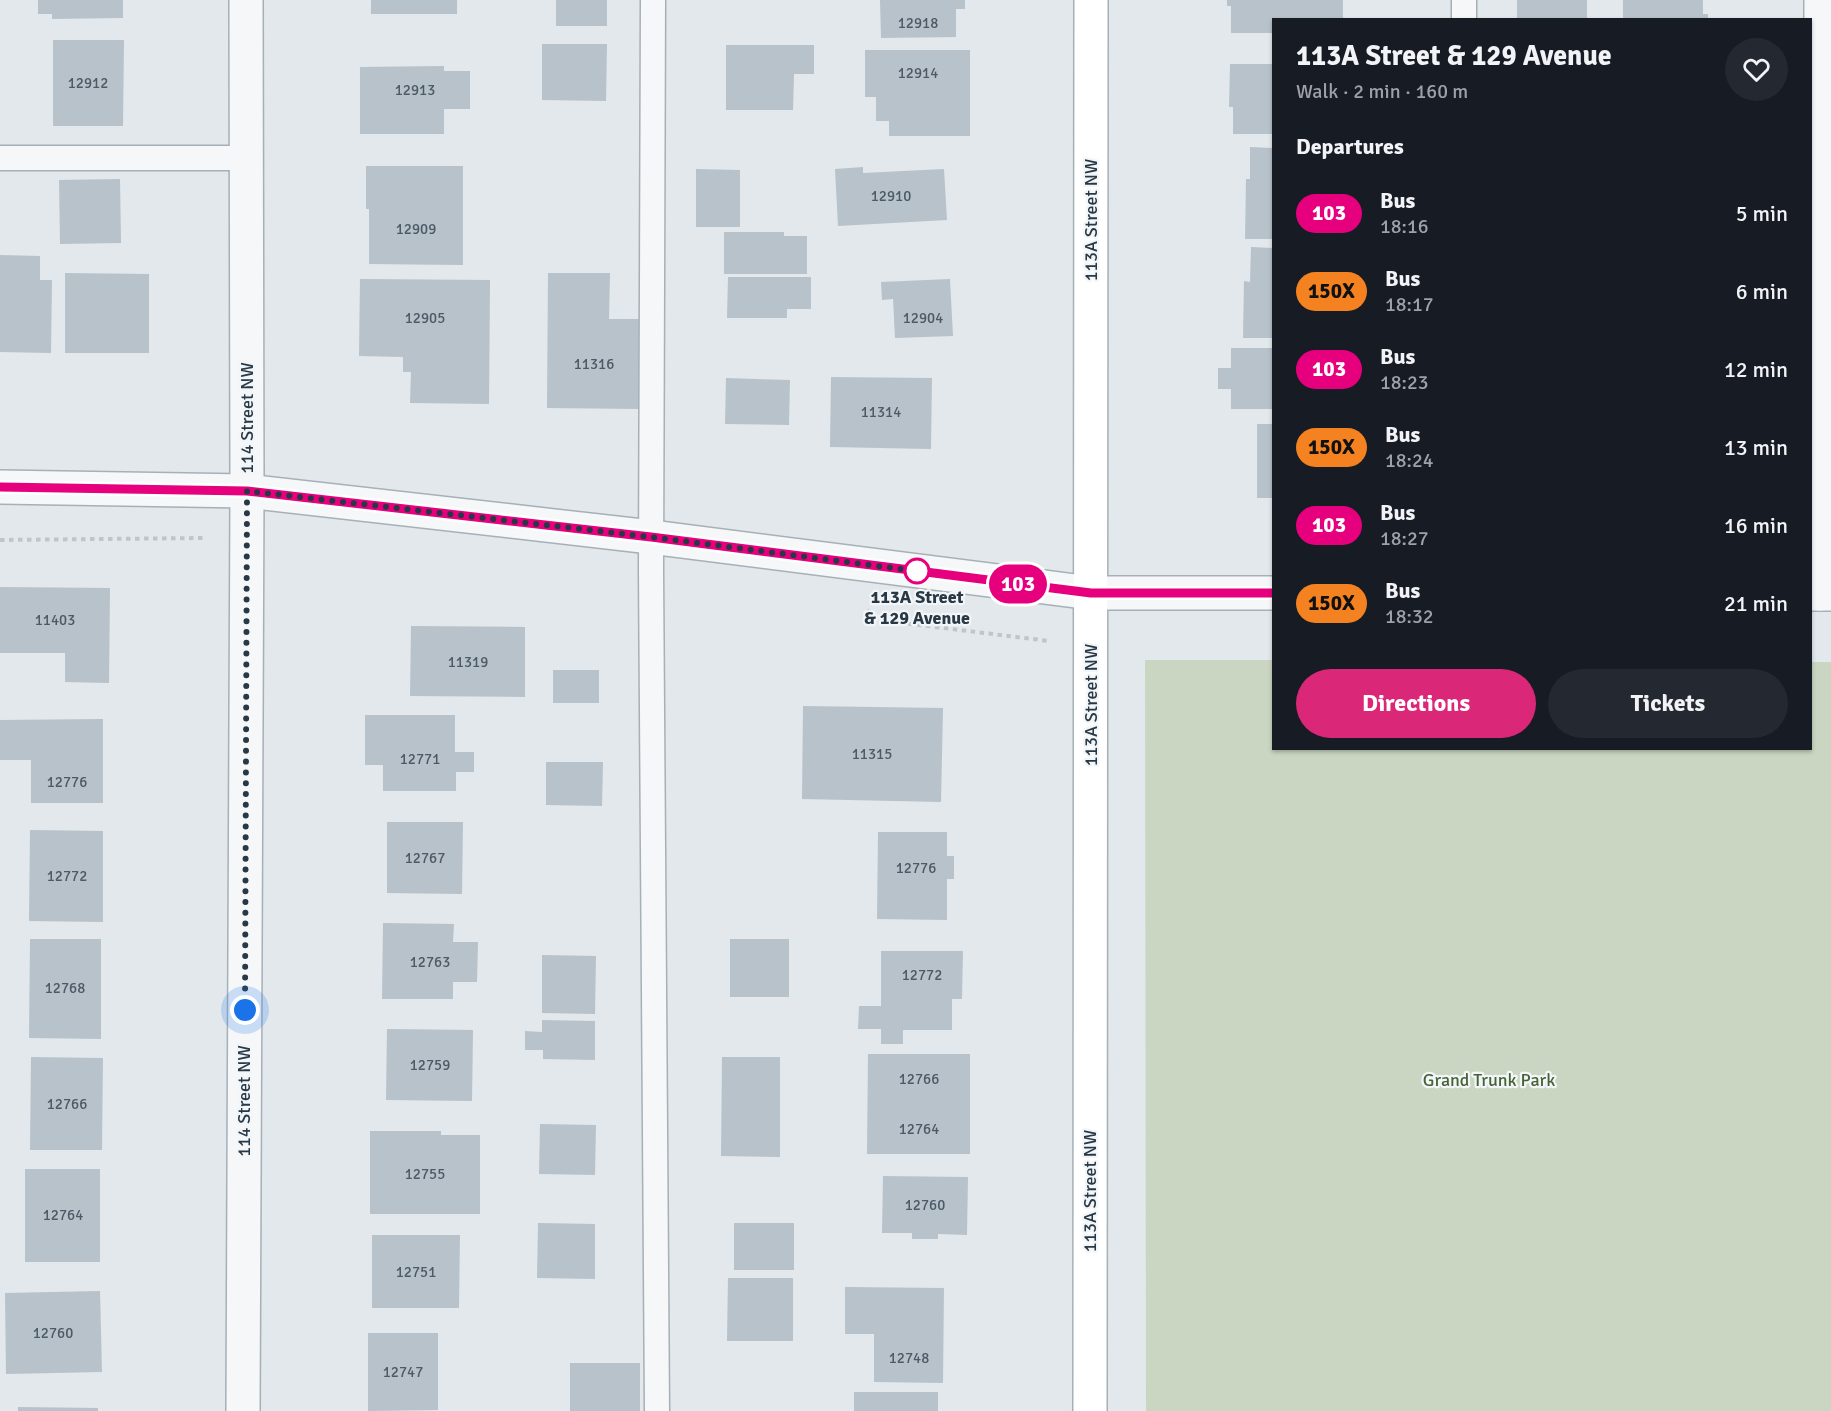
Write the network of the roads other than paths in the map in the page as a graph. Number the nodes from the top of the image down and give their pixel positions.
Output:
1 (246, 0) edge
2 (653, 0) edge
3 (1091, 0) edge
4 (1464, 0) edge
5 (1821, 0) edge
6 (1464, 18) edge
7 (0, 158) edge
8 (246, 158) junction
9 (0, 487) edge
10 (247, 491) junction
11 (651, 537) junction
12 (1272, 592) edge
13 (1091, 593) junction
14 (1820, 594) edge
15 (243, 1411) edge
16 (657, 1411) edge
17 (1090, 1411) edge

1 - 8 street, 114 Street NW
2 - 11 lane
3 - 13 main road, 113A Street NW
4 - 6 lane
5 - 14 street
7 - 8 lane
8 - 10 street, 114 Street NW
9 - 10 street
10 - 11 street
10 - 15 street, 114 Street NW
11 - 13 street
11 - 16 lane
12 - 13 street
13 - 17 main road, 113A Street NW

